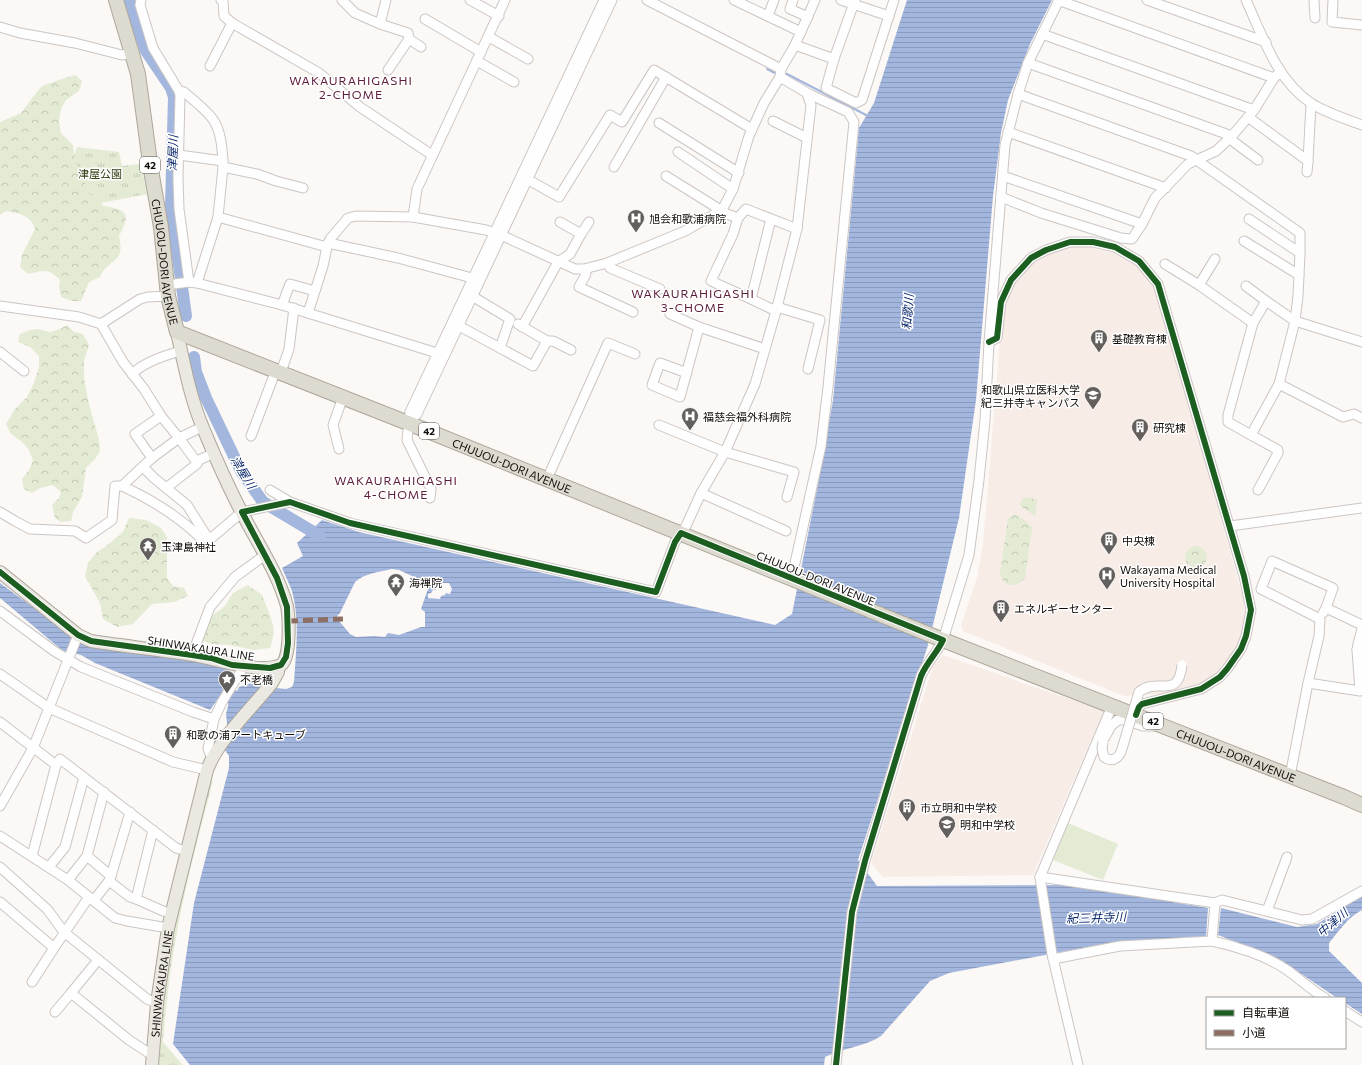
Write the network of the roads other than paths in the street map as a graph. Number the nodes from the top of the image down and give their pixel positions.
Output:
1 (116, 0) edge
2 (141, 0) edge
3 (221, 0) edge
4 (342, 0) edge
5 (386, 0) edge
6 (470, 0) edge
7 (505, 0) edge
8 (604, 0) edge
9 (612, 0) edge
10 (647, 0) edge
11 (734, 0) edge
12 (774, 0) edge
13 (793, 0) edge
14 (814, 0) edge
15 (841, 0) edge
16 (894, 0) edge
17 (1058, 0) edge
18 (1147, 0) edge
19 (1314, 0) edge
20 (1333, 0) edge
21 (1245, 1) edge
22 (854, 2) edge
23 (499, 16) junction
24 (768, 16) junction
25 (889, 16) junction
26 (808, 17) junction
27 (1315, 18) dead end
28 (425, 19) dead end
29 (232, 23) junction
30 (380, 24) junction
31 (1362, 25) edge
32 (0, 27) edge
33 (801, 32) junction
34 (1042, 34) junction
35 (489, 37) junction
36 (409, 39) junction
37 (1266, 42) junction
38 (795, 45) junction
39 (421, 47) dead end
40 (482, 52) junction
41 (132, 53) junction
42 (834, 58) junction
43 (528, 59) dead end
44 (477, 61) junction
45 (1028, 63) junction
46 (210, 66) dead end
47 (388, 70) dead end
48 (780, 73) junction
49 (1277, 75) junction
50 (666, 77) junction
51 (514, 82) dead end
52 (180, 91) junction
53 (809, 94) junction
54 (1018, 94) junction
55 (1312, 104) junction
56 (1254, 110) junction
57 (1248, 117) junction
58 (773, 121) dead end
59 (659, 124) dead end
60 (1362, 125) edge
61 (752, 129) junction
62 (1008, 132) junction
63 (1231, 137) junction
64 (807, 138) junction
65 (678, 152) dead end
66 (179, 155) junction
67 (432, 155) junction
68 (1196, 159) junction
69 (1258, 160) dead end
70 (1308, 161) junction
71 (223, 164) junction
72 (614, 167) dead end
73 (1307, 172) dead end
74 (739, 173) junction
75 (666, 176) dead end
76 (1003, 176) junction
77 (527, 179) junction
78 (303, 188) dead end
79 (733, 188) junction
80 (1166, 188) junction
81 (1001, 197) junction
82 (722, 210) junction
83 (218, 217) junction
84 (413, 217) junction
85 (738, 218) junction
86 (771, 219) junction
87 (1249, 219) dead end
88 (560, 222) dead end
89 (589, 222) dead end
90 (1142, 224) junction
91 (796, 229) junction
92 (498, 234) junction
93 (581, 234) junction
94 (1244, 241) dead end
95 (327, 245) junction
96 (1300, 253) junction
97 (1215, 259) dead end
98 (558, 262) junction
99 (607, 263) junction
100 (1165, 264) dead end
101 (584, 269) junction
102 (1299, 275) junction
103 (472, 278) junction
104 (191, 283) junction
105 (1199, 285) junction
106 (1246, 286) dead end
107 (171, 288) junction
108 (660, 289) dead end
109 (315, 291) junction
110 (472, 296) junction
111 (751, 299) junction
112 (1266, 301) junction
113 (282, 305) junction
114 (0, 306) edge
115 (294, 308) junction
116 (777, 309) junction
117 (634, 312) dead end
118 (308, 313) junction
119 (670, 314) dead end
120 (510, 319) junction
121 (1295, 321) junction
122 (1253, 323) junction
123 (101, 324) junction
124 (459, 326) junction
125 (522, 327) junction
126 (699, 327) junction
127 (176, 332) junction
128 (547, 341) junction
129 (989, 342) junction
130 (1362, 342) edge
131 (500, 348) junction
132 (765, 349) junction
133 (571, 350) dead end
134 (181, 351) junction
135 (0, 352) edge
136 (437, 353) junction
137 (635, 354) dead end
138 (808, 369) dead end
139 (24, 371) dead end
140 (278, 371) junction
141 (687, 373) dead end
142 (132, 374) junction
143 (1279, 384) junction
144 (343, 397) junction
145 (161, 416) junction
146 (1362, 418) edge
147 (408, 423) junction
148 (659, 426) dead end
149 (202, 427) junction
150 (1251, 435) junction
151 (251, 436) dead end
152 (179, 438) junction
153 (339, 450) dead end
154 (725, 452) junction
155 (214, 453) junction
156 (152, 458) junction
157 (199, 460) junction
158 (143, 467) junction
159 (547, 479) junction
160 (122, 486) junction
161 (166, 488) junction
162 (270, 490) dead end
163 (1258, 490) dead end
164 (701, 493) junction
165 (787, 497) dead end
166 (430, 498) dead end
167 (288, 503) junction
168 (1362, 508) edge
169 (189, 509) junction
170 (248, 511) junction
171 (0, 512) edge
172 (179, 519) junction
173 (1230, 526) junction
174 (786, 531) dead end
175 (681, 533) junction
176 (206, 536) junction
177 (265, 555) junction
178 (795, 563) dead end
179 (0, 572) edge
180 (1326, 608) junction
181 (0, 611) edge
182 (1320, 619) junction
183 (1362, 625) edge
184 (1362, 629) edge
185 (78, 637) junction
186 (939, 638) junction
187 (1360, 651) edge
188 (192, 655) junction
189 (70, 658) junction
190 (1182, 665) dead end
191 (244, 666) junction
192 (278, 666) junction
193 (0, 674) edge
194 (1308, 683) junction
195 (1112, 706) junction
196 (49, 708) junction
197 (1136, 715) junction
198 (214, 719) junction
199 (0, 722) edge
200 (1164, 726) junction
201 (33, 748) junction
202 (212, 758) junction
203 (56, 765) junction
204 (207, 770) junction
205 (1290, 776) junction
206 (84, 777) junction
207 (104, 792) junction
208 (1362, 805) edge
209 (0, 806) edge
210 (130, 812) junction
211 (153, 830) junction
212 (0, 836) edge
213 (186, 851) junction
214 (32, 856) junction
215 (87, 856) junction
216 (1287, 857) dead end
217 (0, 867) edge
218 (49, 867) junction
219 (110, 878) junction
220 (68, 880) junction
221 (1040, 880) junction
222 (1362, 891) edge
223 (91, 898) junction
224 (136, 899) junction
225 (0, 902) edge
226 (1215, 905) junction
227 (1267, 911) junction
228 (172, 913) junction
229 (168, 928) junction
230 (64, 932) junction
231 (1212, 939) junction
232 (54, 948) junction
233 (1053, 956) junction
234 (98, 960) junction
235 (32, 982) dead end
236 (71, 993) junction
237 (1324, 997) edge
238 (158, 1003) junction
239 (55, 1012) dead end
240 (1346, 1012) edge
241 (1362, 1022) edge
242 (152, 1059) edge
243 (836, 1065) edge
244 (1078, 1065) edge

1 - 41 highway, CHUUOU-DORI AVENUE / 42
2 - 52 street
3 - 29 street
4 - 30 street
5 - 30 street
6 - 23 street
7 - 23 street
8 - 92 street
9 - 77 street
10 - 48 street
11 - 24 street
12 - 24 street
13 - 26 street
14 - 26 street
15 - 22 street
16 - 25 street
17 - 34 street
17 - 49 street
18 - 37 street
19 - 27 street
20 - 31 street
21 - 37 street
22 - 25 street
22 - 42 street
23 - 35 street
24 - 33 street
25 - 42 street
26 - 33 street
28 - 40 street
29 - 46 street
29 - 67 street
30 - 36 street
32 - 41 street
33 - 38 street
34 - 45 street
34 - 56 street
35 - 40 street
35 - 43 street
36 - 39 street
36 - 47 street
37 - 49 street
38 - 42 street
38 - 48 street
40 - 44 street
41 - 107 highway, CHUUOU-DORI AVENUE / 42
44 - 51 street
44 - 67 street
45 - 54 street
45 - 63 street
48 - 53 street
48 - 61 street
49 - 55 street
49 - 56 street
50 - 61 street
50 - 72 street
50 - 77 street
52 - 66 street
52 - 71 street
53 - 64 street
53 - 178 street
54 - 62 street
54 - 68 street
55 - 60 street
55 - 70 street
56 - 57 street
57 - 63 street
57 - 70 street
58 - 64 street
59 - 74 street
61 - 74 street
62 - 76 street
62 - 80 street
63 - 68 street
63 - 69 street
64 - 91 street
65 - 79 street
66 - 71 street
66 - 104 street
67 - 84 street
68 - 80 street
68 - 96 street
70 - 73 street
71 - 78 street
71 - 83 street
74 - 79 street
75 - 82 street
76 - 81 street
76 - 90 street
77 - 92 street
79 - 82 street
80 - 90 street
81 - 90 street
81 - 129 street
82 - 85 street
82 - 99 street
83 - 95 street
83 - 104 street
84 - 92 street
84 - 95 street
85 - 86 street
85 - 111 street
86 - 91 street
86 - 111 street
87 - 96 street
88 - 93 street
89 - 93 street
91 - 116 street
92 - 98 street
92 - 103 street
92 - 110 street
93 - 98 street
94 - 102 street
95 - 103 street
95 - 109 street
96 - 102 street
97 - 105 street
98 - 101 street
98 - 125 street
99 - 101 street
99 - 108 street
100 - 105 street
101 - 117 street
102 - 121 street
103 - 136 street
104 - 107 street
104 - 113 street
105 - 122 street
106 - 112 street
107 - 123 street
107 - 127 highway, CHUUOU-DORI AVENUE / 42
109 - 113 street
109 - 118 street
110 - 120 street
110 - 124 street
111 - 116 street
112 - 121 street
112 - 122 street
113 - 115 street
114 - 123 street
115 - 118 street
115 - 140 street
116 - 132 street
116 - 138 street
118 - 136 street
119 - 126 street
120 - 125 street
120 - 131 street
121 - 130 street
121 - 143 street
122 - 150 street
123 - 142 street
124 - 131 street
124 - 147 street
125 - 128 street
126 - 132 street
126 - 141 street
127 - 134 main road, SHINWAKAURA LINE
127 - 140 highway, CHUUOU-DORI AVENUE / 42
128 - 131 street
128 - 133 street
129 - 173 street
129 - 186 street
132 - 154 street
134 - 142 street
134 - 149 main road, SHINWAKAURA LINE
135 - 139 street
136 - 147 street
137 - 159 street
140 - 144 highway, CHUUOU-DORI AVENUE / 42
140 - 151 street
142 - 145 street
143 - 146 street
143 - 150 street
144 - 147 highway, CHUUOU-DORI AVENUE / 42
144 - 153 street
145 - 152 street
145 - 156 street
147 - 159 highway, CHUUOU-DORI AVENUE / 42
147 - 166 street
148 - 154 street
149 - 152 street
149 - 155 main road, SHINWAKAURA LINE
150 - 163 street
152 - 156 street
152 - 157 street
154 - 164 street
154 - 165 street
155 - 157 street
155 - 170 main road, SHINWAKAURA LINE
156 - 158 street
157 - 161 street
158 - 160 street
158 - 161 street
159 - 175 highway, CHUUOU-DORI AVENUE / 42
160 - 171 street
160 - 172 street
161 - 169 street
162 - 167 street
164 - 174 street
164 - 175 street
167 - 170 street
167 - 175 street
168 - 173 street
169 - 172 street
169 - 176 street
170 - 176 street
170 - 177 main road, SHINWAKAURA LINE
172 - 176 street
173 - 197 street
175 - 186 highway, CHUUOU-DORI AVENUE / 42
177 - 188 street
177 - 192 main road, SHINWAKAURA LINE
179 - 185 main road, SHINWAKAURA LINE
180 - 182 street
180 - 182 street
180 - 183 street
181 - 189 street
182 - 194 street
184 - 187 street
185 - 188 main road, SHINWAKAURA LINE
185 - 189 street
186 - 195 highway, CHUUOU-DORI AVENUE / 42
186 - 243 street
187 - 194 street
188 - 191 main road, SHINWAKAURA LINE
189 - 196 street
189 - 198 street
190 - 200 street, bridge
191 - 192 main road, SHINWAKAURA LINE
191 - 198 street
192 - 202 main road, SHINWAKAURA LINE
193 - 196 street
194 - 205 street
195 - 197 highway, CHUUOU-DORI AVENUE / 42
195 - 221 street
196 - 201 street
196 - 204 street
197 - 200 highway, CHUUOU-DORI AVENUE / 42
198 - 202 street
199 - 201 street
200 - 205 highway, CHUUOU-DORI AVENUE / 42
201 - 203 street
201 - 209 street
202 - 204 main road, SHINWAKAURA LINE
203 - 206 street
203 - 214 street
204 - 213 main road, SHINWAKAURA LINE
205 - 208 highway, CHUUOU-DORI AVENUE / 42
206 - 207 street
206 - 218 street
207 - 210 street
207 - 215 street
210 - 211 street
210 - 219 street
211 - 213 street
211 - 224 street
212 - 214 street
213 - 228 main road, SHINWAKAURA LINE
214 - 218 street
215 - 219 street
215 - 220 street
216 - 227 street
217 - 230 street
218 - 220 street
219 - 223 street
219 - 224 street
220 - 223 street
221 - 226 street
221 - 233 street
222 - 227 street
223 - 229 street
223 - 230 street
224 - 228 street
225 - 232 street
226 - 227 street
226 - 231 street
228 - 229 main road, SHINWAKAURA LINE
229 - 238 main road, SHINWAKAURA LINE
230 - 232 street
230 - 234 street
231 - 233 street
231 - 237 street
232 - 235 street
233 - 244 street
234 - 236 street
234 - 238 street
236 - 239 street
236 - 242 street
238 - 242 main road, SHINWAKAURA LINE
240 - 241 street

